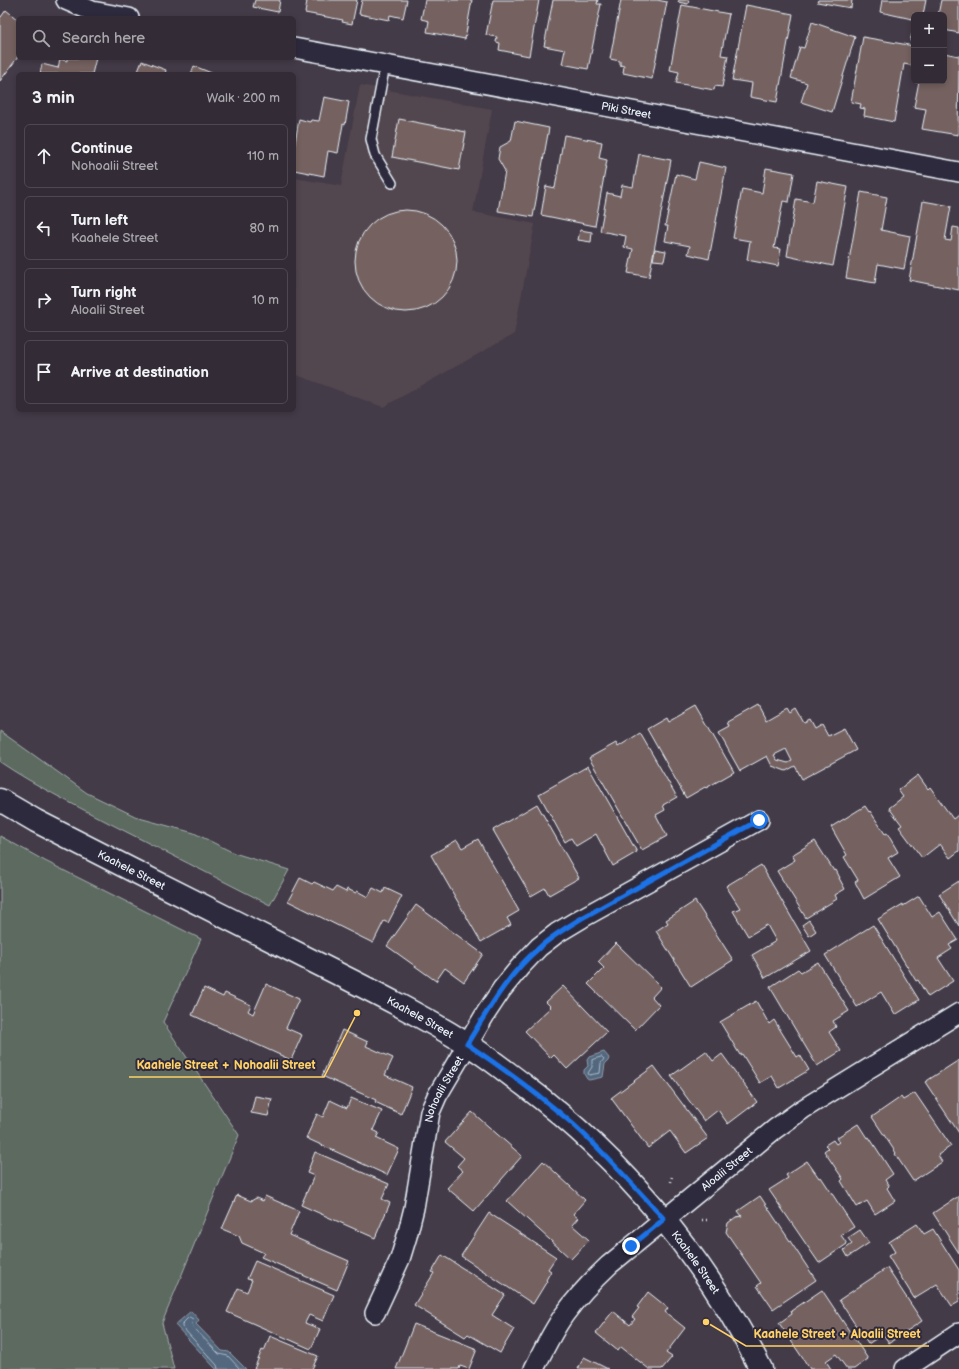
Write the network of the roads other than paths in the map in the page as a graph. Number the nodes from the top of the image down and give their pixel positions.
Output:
1 (66, 0) edge
2 (118, 16) edge
3 (296, 48) edge
4 (386, 65) junction
5 (959, 172) edge
6 (392, 183) dead end
7 (0, 800) edge
8 (759, 820) dead end
9 (959, 1013) edge
10 (467, 1044) junction
11 (664, 1219) junction
12 (375, 1313) dead end
13 (959, 1333) edge
14 (534, 1369) edge
15 (761, 1369) edge
16 (905, 1369) edge

1 - 2 street
3 - 4 street, Piki Street
4 - 5 street, Piki Street
4 - 6 lane
7 - 10 street, Kaahele Street
8 - 10 street, Nohoalii Street
9 - 11 street, Aloalii Street
10 - 11 street, Kaahele Street
10 - 12 street, Nohoalii Street
11 - 14 street, Aloalii Street
11 - 15 street, Kaahele Street
13 - 16 street

